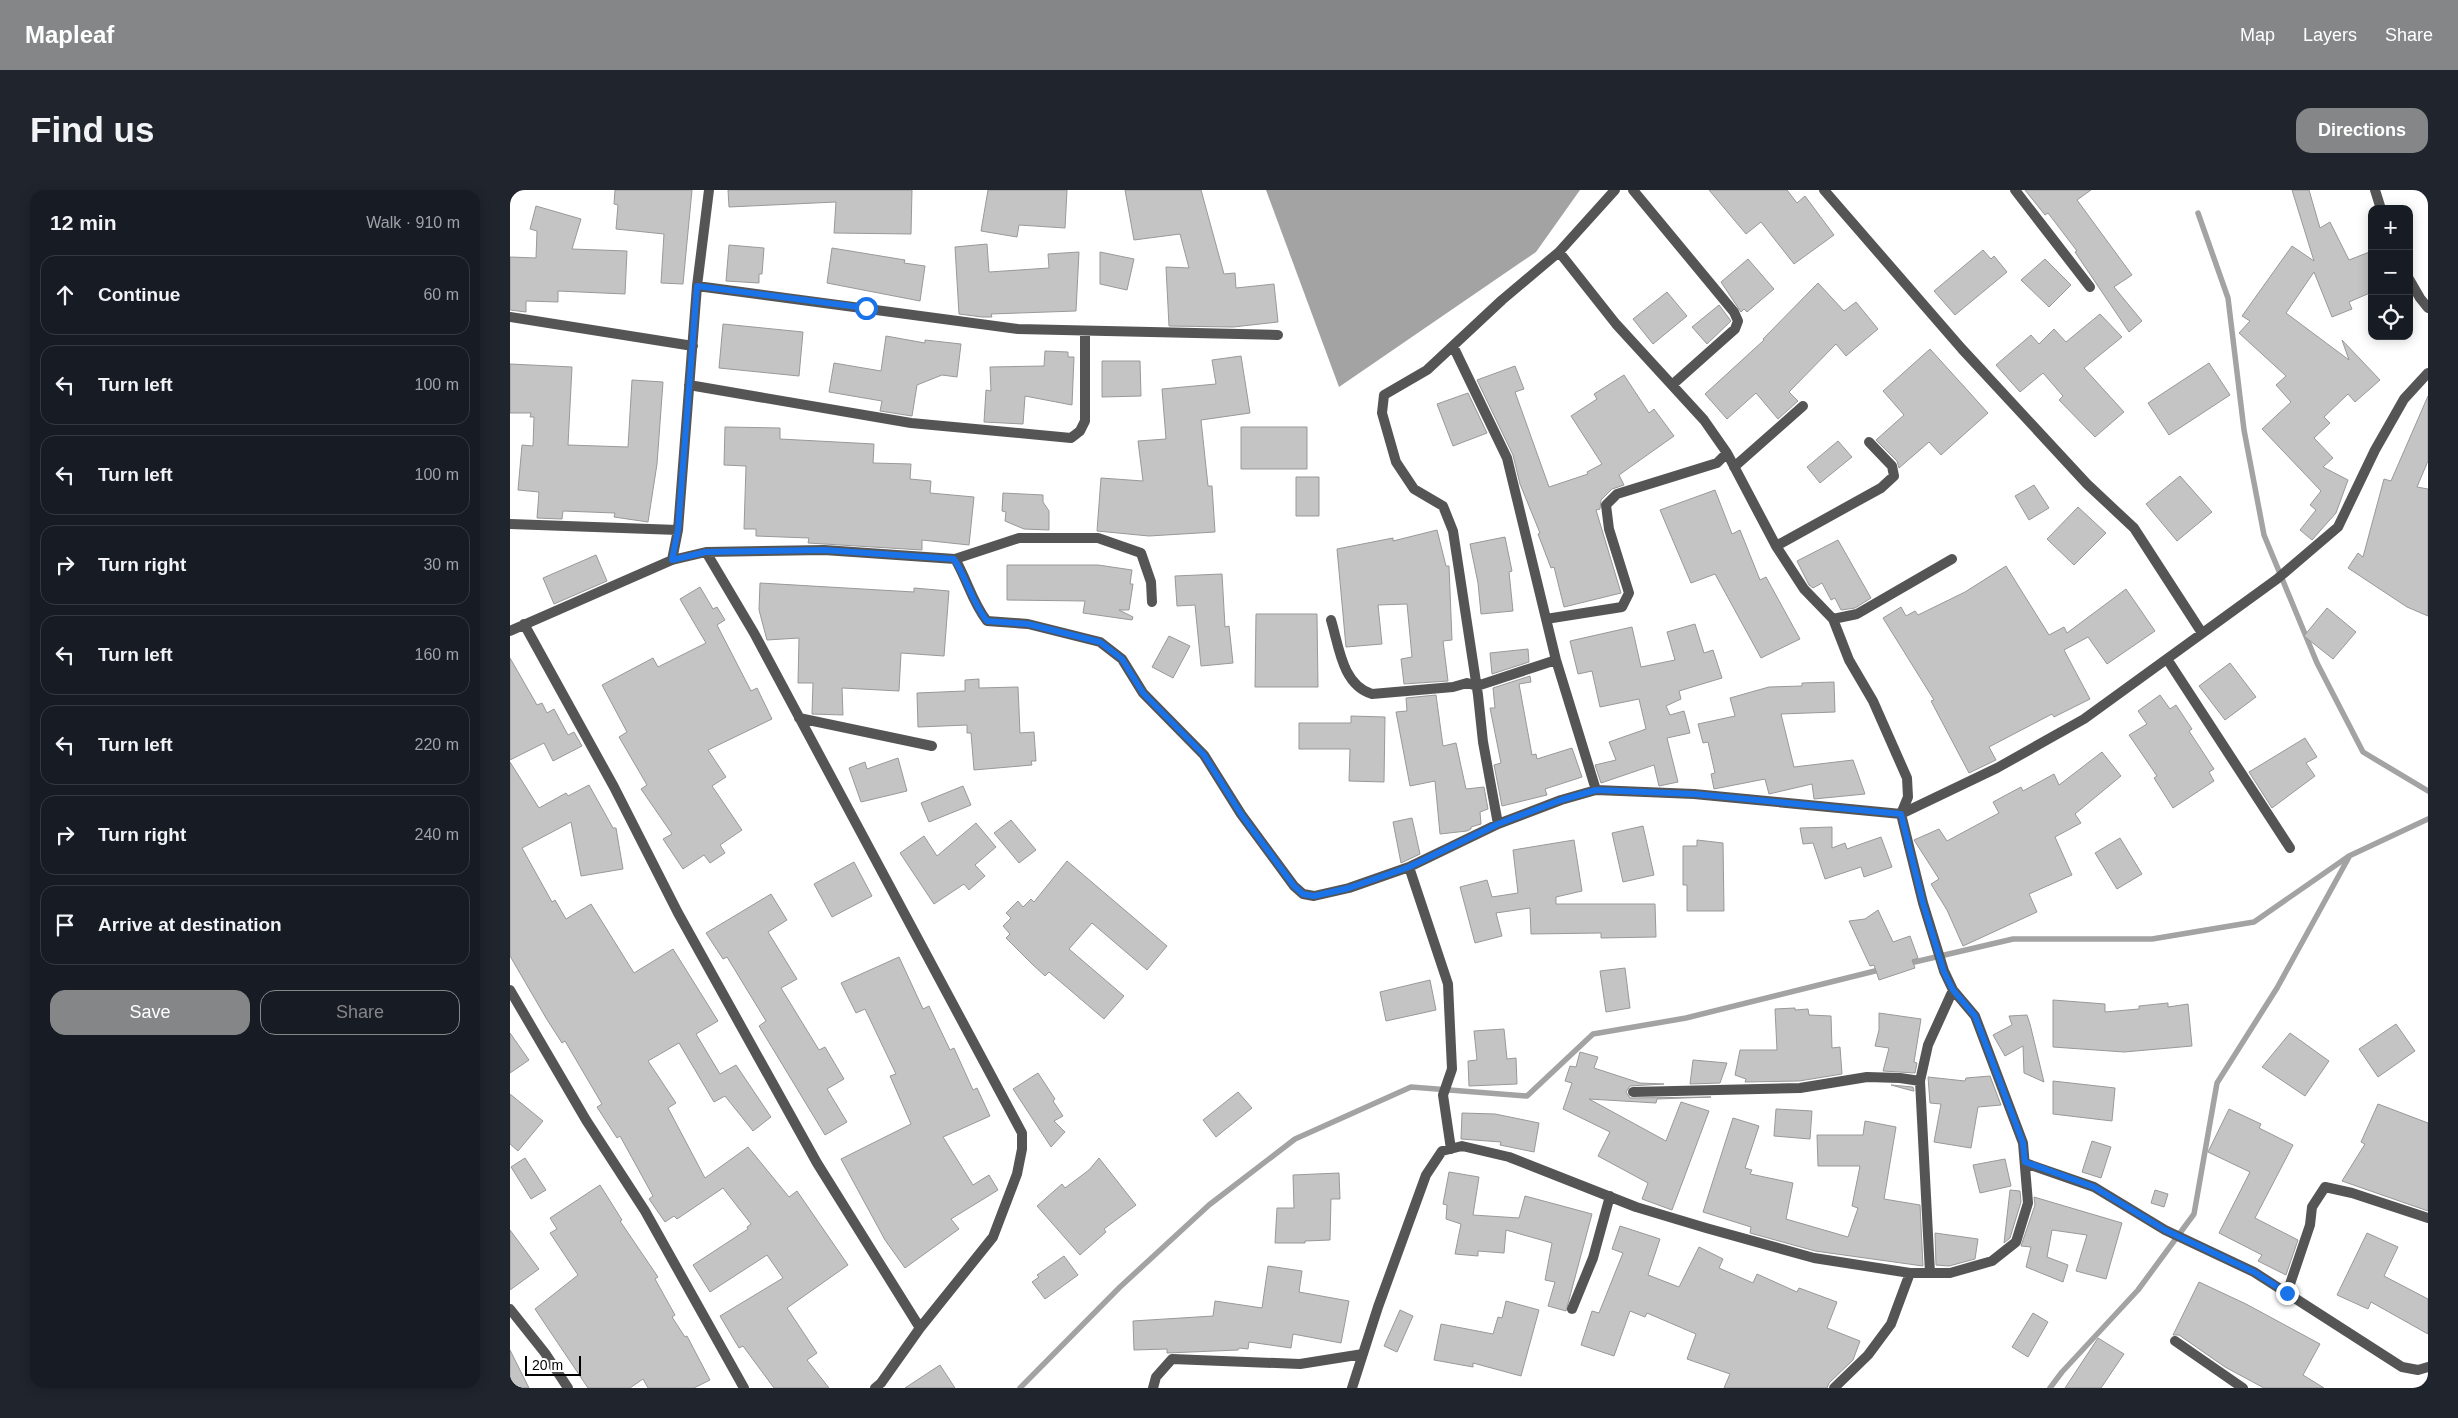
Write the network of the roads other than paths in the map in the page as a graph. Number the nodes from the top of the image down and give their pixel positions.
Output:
1 (708, 190) edge
2 (1615, 190) edge
3 (1633, 190) edge
4 (1824, 190) edge
5 (2015, 190) edge
6 (2375, 190) edge
7 (2380, 205) edge
8 (1560, 252) junction
9 (697, 286) junction
10 (2413, 286) edge
11 (2090, 287) dead end
12 (2428, 308) edge
13 (510, 318) edge
14 (1086, 331) junction
15 (1278, 335) dead end
16 (693, 346) junction
17 (1453, 346) junction
18 (2428, 373) edge
19 (690, 385) junction
20 (1672, 385) junction
21 (1803, 406) dead end
22 (1869, 442) dead end
23 (1727, 452) junction
24 (1734, 467) junction
25 (510, 524) edge
26 (678, 530) junction
27 (1776, 546) junction
28 (706, 552) junction
29 (954, 559) junction
30 (1952, 559) dead end
31 (672, 560) junction
32 (1152, 602) dead end
33 (1546, 619) junction
34 (1833, 619) junction
35 (1331, 620) dead end
36 (524, 624) junction
37 (510, 631) edge
38 (2202, 633) junction
39 (2167, 659) junction
40 (1556, 660) junction
41 (1477, 686) junction
42 (799, 718) junction
43 (932, 746) dead end
44 (1596, 790) junction
45 (1901, 814) junction
46 (1498, 824) junction
47 (2290, 848) dead end
48 (1409, 867) junction
49 (510, 990) edge
50 (1953, 990) junction
51 (1920, 1081) junction
52 (1633, 1092) dead end
53 (1451, 1149) junction
54 (2025, 1162) junction
55 (1610, 1196) junction
56 (2428, 1218) edge
57 (1910, 1273) junction
58 (1930, 1273) junction
59 (2287, 1293) junction
60 (510, 1309) edge
61 (1572, 1309) dead end
62 (920, 1328) junction
63 (2175, 1341) dead end
64 (1363, 1354) junction
65 (2428, 1367) edge
66 (568, 1388) edge
67 (744, 1388) edge
68 (875, 1388) edge
69 (1153, 1388) edge
70 (1352, 1388) edge
71 (1834, 1388) edge
72 (2243, 1388) edge

1 - 9 street
2 - 8 street
3 - 20 street
4 - 38 street
5 - 11 street
6 - 7 street
8 - 17 street
8 - 20 street
9 - 14 street
9 - 16 street
10 - 12 street
13 - 16 street
14 - 15 street
14 - 19 street
16 - 19 street
17 - 33 street
17 - 41 street
18 - 38 street
19 - 26 street
20 - 23 street
21 - 24 street
22 - 27 street
23 - 24 street
23 - 33 street
24 - 27 street
25 - 26 street
26 - 31 street
27 - 34 street
28 - 29 street
28 - 31 street
28 - 42 street
29 - 32 street
29 - 48 street
30 - 34 street
31 - 36 street
33 - 40 street
34 - 45 street
35 - 41 street
36 - 37 street
36 - 62 street
38 - 39 street
39 - 45 street
39 - 47 street
40 - 41 street
40 - 44 street
41 - 46 street
42 - 43 street
42 - 62 street
44 - 45 street
44 - 46 street
45 - 50 street
46 - 48 street
48 - 53 street
49 - 67 street
50 - 51 street
50 - 54 street
51 - 52 street
51 - 58 street
53 - 55 street
53 - 64 street
54 - 58 street
54 - 59 street
55 - 57 street
55 - 61 street
56 - 59 street
57 - 58 street
57 - 71 street
59 - 65 street
60 - 66 street
62 - 68 street
63 - 72 street
64 - 69 street
64 - 70 street

